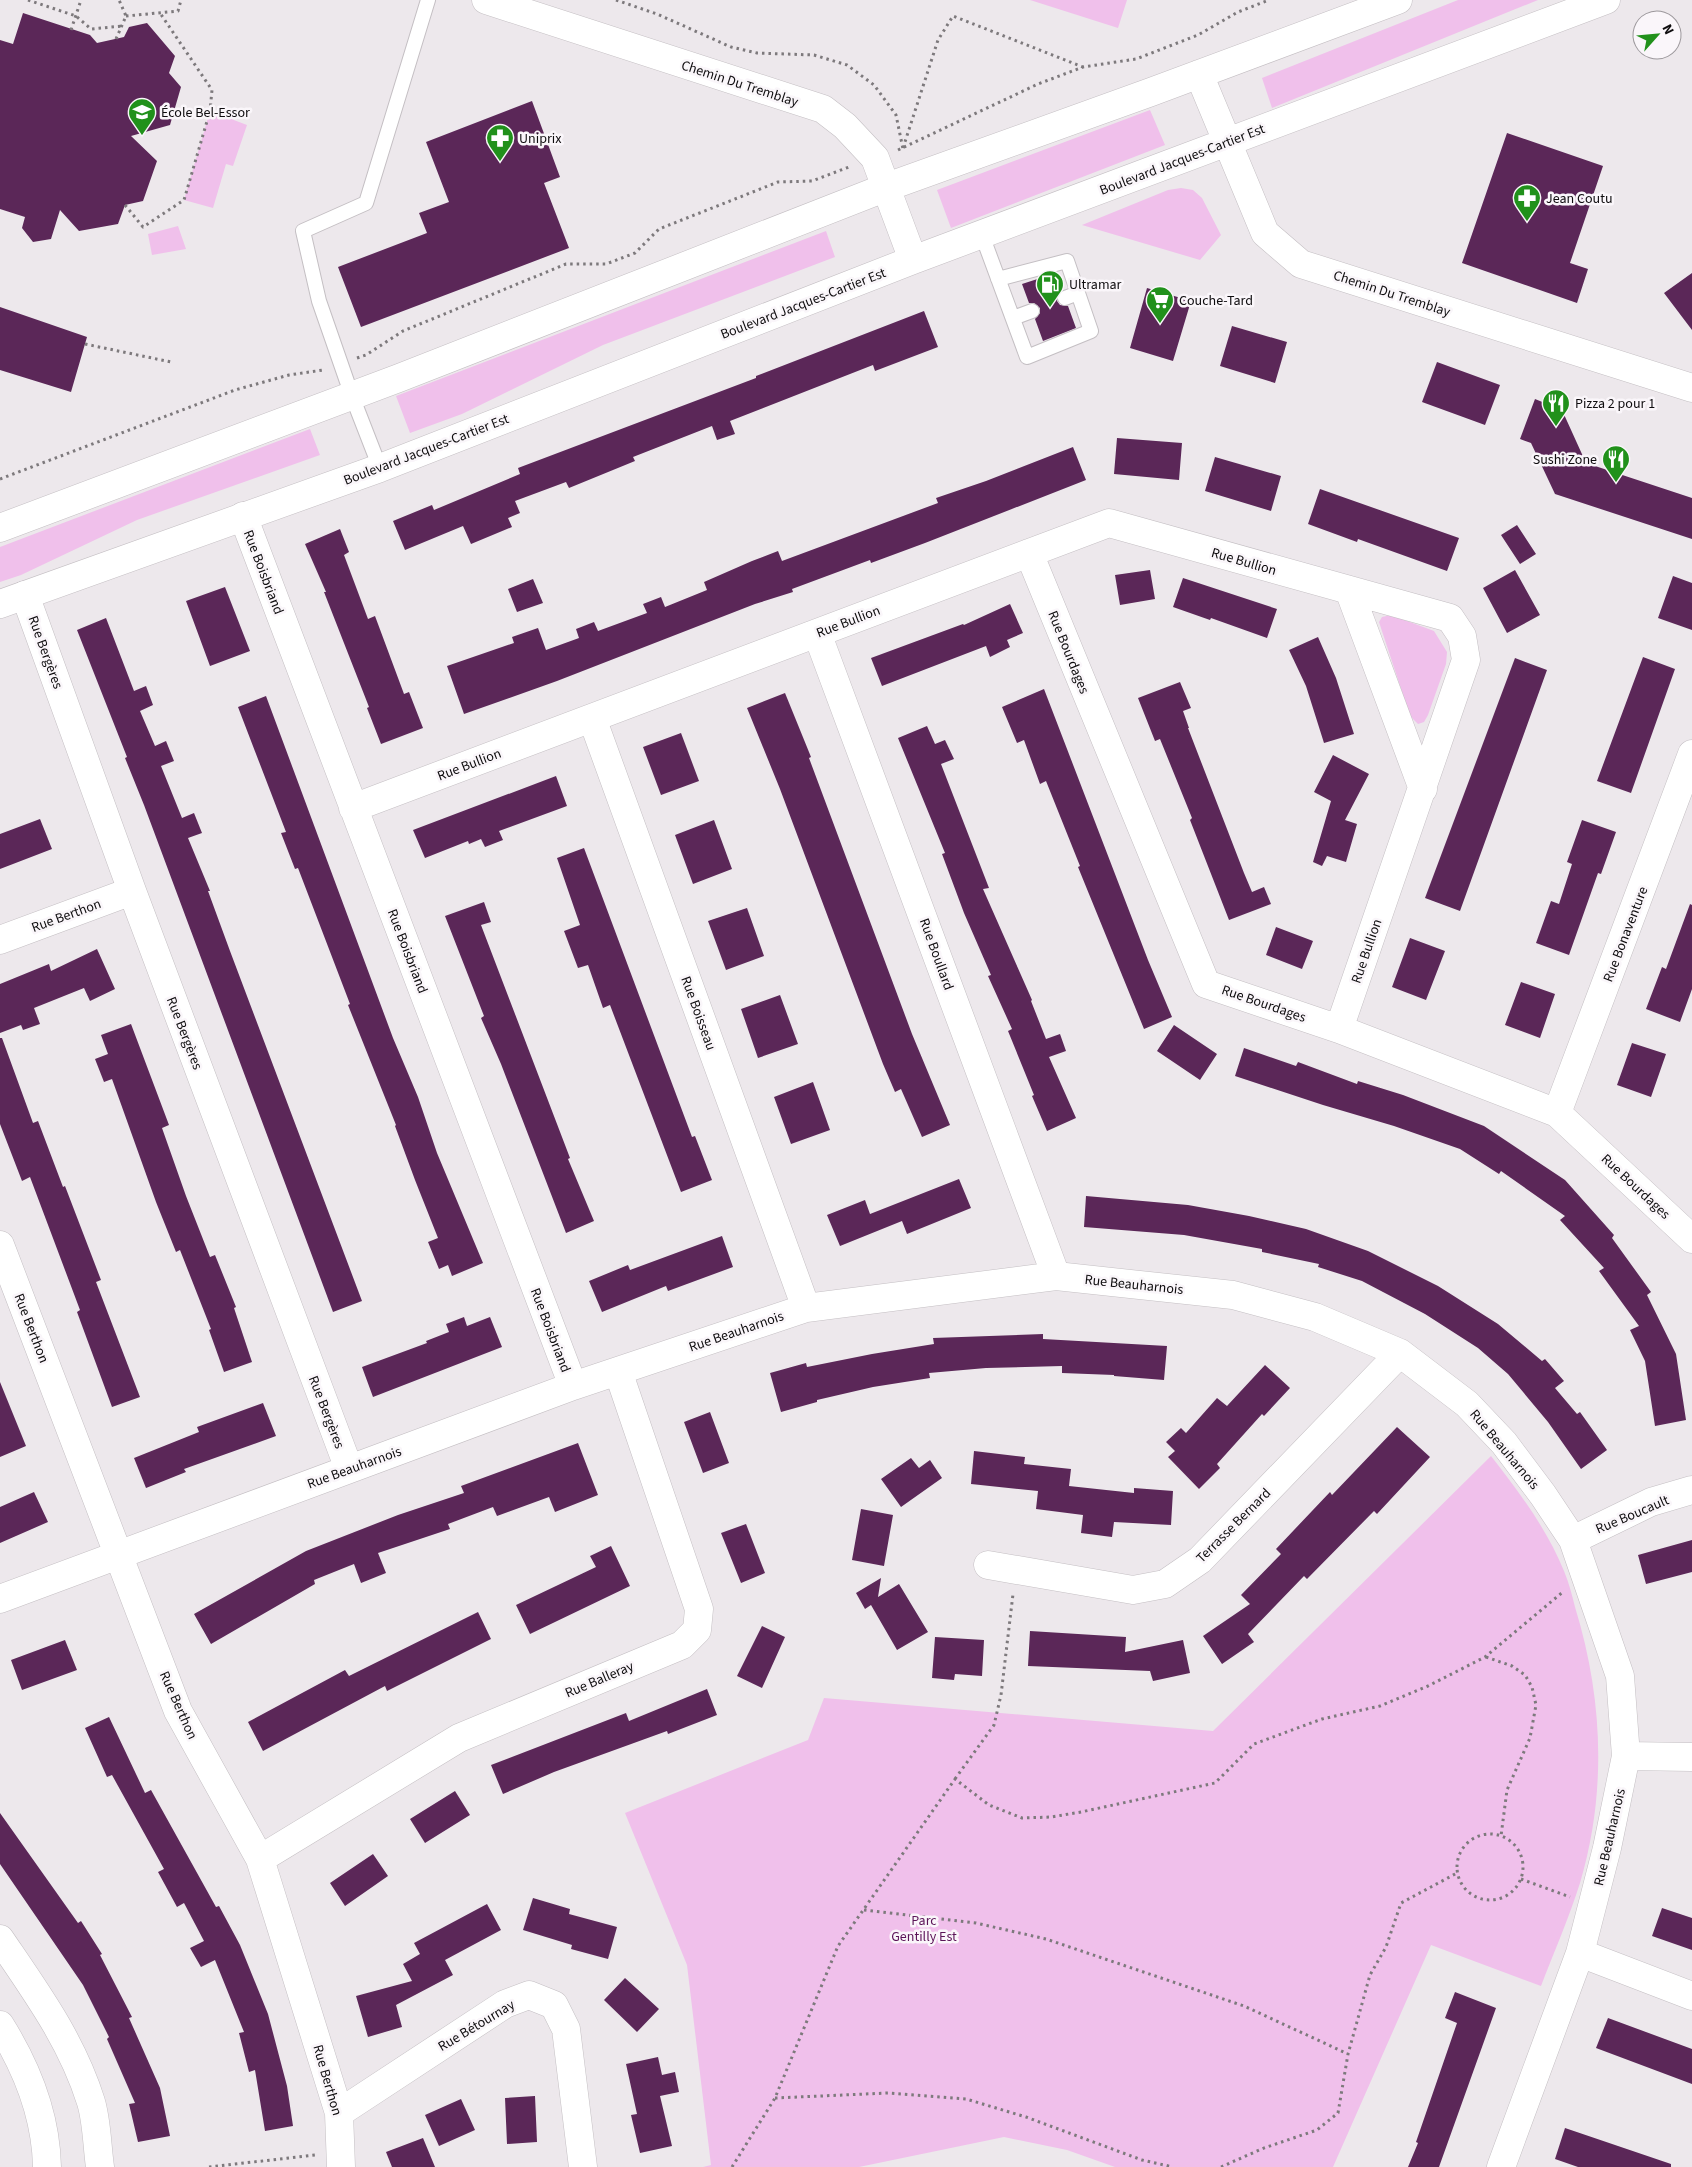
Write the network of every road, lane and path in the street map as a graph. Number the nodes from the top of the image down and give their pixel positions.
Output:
1 (28, 0) edge
2 (82, 0) edge
3 (119, 0) edge
4 (181, 0) edge
5 (428, 0) edge
6 (486, 0) edge
7 (616, 0) edge
8 (1269, 0) edge
9 (1398, 0) edge
10 (1606, 0) edge
11 (160, 13) junction
12 (76, 16) junction
13 (126, 16) junction
14 (122, 26) junction
15 (71, 30) dead end
16 (116, 39) dead end
17 (1083, 67) junction
18 (1199, 74) junction
19 (1228, 142) junction
20 (903, 149) junction
21 (875, 158) junction
22 (887, 187) junction
23 (125, 205) dead end
24 (982, 234) junction
25 (914, 260) junction
26 (998, 279) junction
27 (1032, 311) dead end
28 (1013, 318) junction
29 (85, 344) dead end
30 (171, 362) dead end
31 (341, 363) junction
32 (1692, 388) edge
33 (352, 396) junction
34 (380, 468) junction
35 (0, 479) edge
36 (243, 516) junction
37 (0, 528) edge
38 (1028, 553) junction
39 (1349, 590) junction
40 (12, 599) edge
41 (817, 633) junction
42 (592, 718) junction
43 (1692, 754) edge
44 (1423, 789) junction
45 (354, 808) junction
46 (132, 891) junction
47 (0, 940) edge
48 (1338, 1029) junction
49 (1557, 1113) junction
50 (1692, 1239) edge
51 (0, 1245) edge
52 (1056, 1276) junction
53 (806, 1308) junction
54 (1400, 1353) junction
55 (618, 1371) junction
56 (572, 1386) junction
57 (348, 1469) junction
58 (1692, 1490) edge
59 (1573, 1540) junction
60 (119, 1556) junction
61 (1000, 1567) joint
62 (1586, 1573) junction
63 (0, 1599) edge
64 (1485, 1657) junction
65 (1626, 1756) junction
66 (1692, 1757) edge
67 (955, 1779) junction
68 (1501, 1836) junction
69 (260, 1859) junction
70 (1457, 1873) junction
71 (1522, 1879) junction
72 (1592, 1906) junction
73 (864, 1910) junction
74 (0, 1939) edge
75 (1580, 1953) junction
76 (1692, 1996) edge
77 (0, 2025) edge
78 (1348, 2054) junction
79 (775, 2098) junction
80 (339, 2113) junction
81 (340, 2160) edge
82 (47, 2167) edge
83 (100, 2167) edge
84 (209, 2167) edge
85 (583, 2167) edge
86 (732, 2167) edge
87 (1174, 2167) edge
88 (1221, 2167) edge
89 (1501, 2167) edge

1 - 12 path
2 - 12 path
3 - 13 path
4 - 11 path
5 - 31 lane
6 - 21 street, Chemin Du Tremblay
7 - 20 path
8 - 17 path
9 - 18 street
10 - 19 street, Boulevard Jacques-Cartier Est
11 - 13 path
11 - 23 path
12 - 14 path
12 - 15 path
13 - 14 path
14 - 16 path
17 - 20 path
17 - 20 path
18 - 19 street, Chemin Du Tremblay
18 - 22 street
19 - 24 street, Boulevard Jacques-Cartier Est
19 - 32 street, Chemin Du Tremblay
20 - 21 path
21 - 22 street, Chemin Du Tremblay
21 - 31 path
22 - 25 street, Chemin Du Tremblay
22 - 33 street
24 - 25 street, Boulevard Jacques-Cartier Est
24 - 26 lane
25 - 34 street, Boulevard Jacques-Cartier Est
26 - 28 lane
26 - 28 lane
27 - 28 lane
29 - 30 path
31 - 33 lane
31 - 35 path
33 - 34 lane
33 - 37 street
34 - 36 street, Boulevard Jacques-Cartier Est
36 - 40 street, Boulevard Jacques-Cartier Est
36 - 45 street, Rue Boisbriand
38 - 39 street, Rue Bullion
38 - 41 street, Rue Bullion
38 - 48 street, Rue Bourdages
39 - 44 street
39 - 44 street, Rue Bullion
40 - 46 street, Rue Bergères
41 - 42 street, Rue Bullion
41 - 52 street, Rue Boullard
42 - 45 street, Rue Bullion
42 - 53 street, Rue Boisseau
43 - 49 street, Rue Bonaventure
44 - 48 street, Rue Bullion
45 - 56 street, Rue Boisbriand
46 - 47 street, Rue Berthon
46 - 57 street, Rue Bergères
48 - 49 street, Rue Bourdages
49 - 50 street, Rue Bourdages
51 - 60 street, Rue Berthon
52 - 53 street, Rue Beauharnois
52 - 54 street, Rue Beauharnois
53 - 55 street, Rue Beauharnois
54 - 59 street, Rue Beauharnois
54 - 61 street, Terrasse Bernard
55 - 56 street, Rue Beauharnois
55 - 69 street, Rue Balleray
56 - 57 street, Rue Beauharnois
57 - 60 street, Rue Beauharnois
58 - 59 street, Rue Boucault
59 - 62 street, Rue Beauharnois
60 - 63 street, Rue Beauharnois
60 - 69 street, Rue Berthon
61 - 67 path
62 - 64 path
62 - 65 street, Rue Beauharnois
64 - 67 path
64 - 68 path
65 - 66 street
65 - 72 street, Rue Beauharnois
67 - 73 path
68 - 70 path
68 - 71 path
69 - 80 street, Rue Berthon
70 - 71 path
70 - 78 path
71 - 72 path
72 - 75 street, Rue Beauharnois
73 - 78 path
73 - 79 path
74 - 83 street
75 - 76 street
75 - 89 street, Rue Beauharnois
77 - 82 street
78 - 88 path
79 - 86 path
79 - 87 path
80 - 81 street, Rue Berthon
80 - 85 street, Rue Bétournay
81 - 84 path

